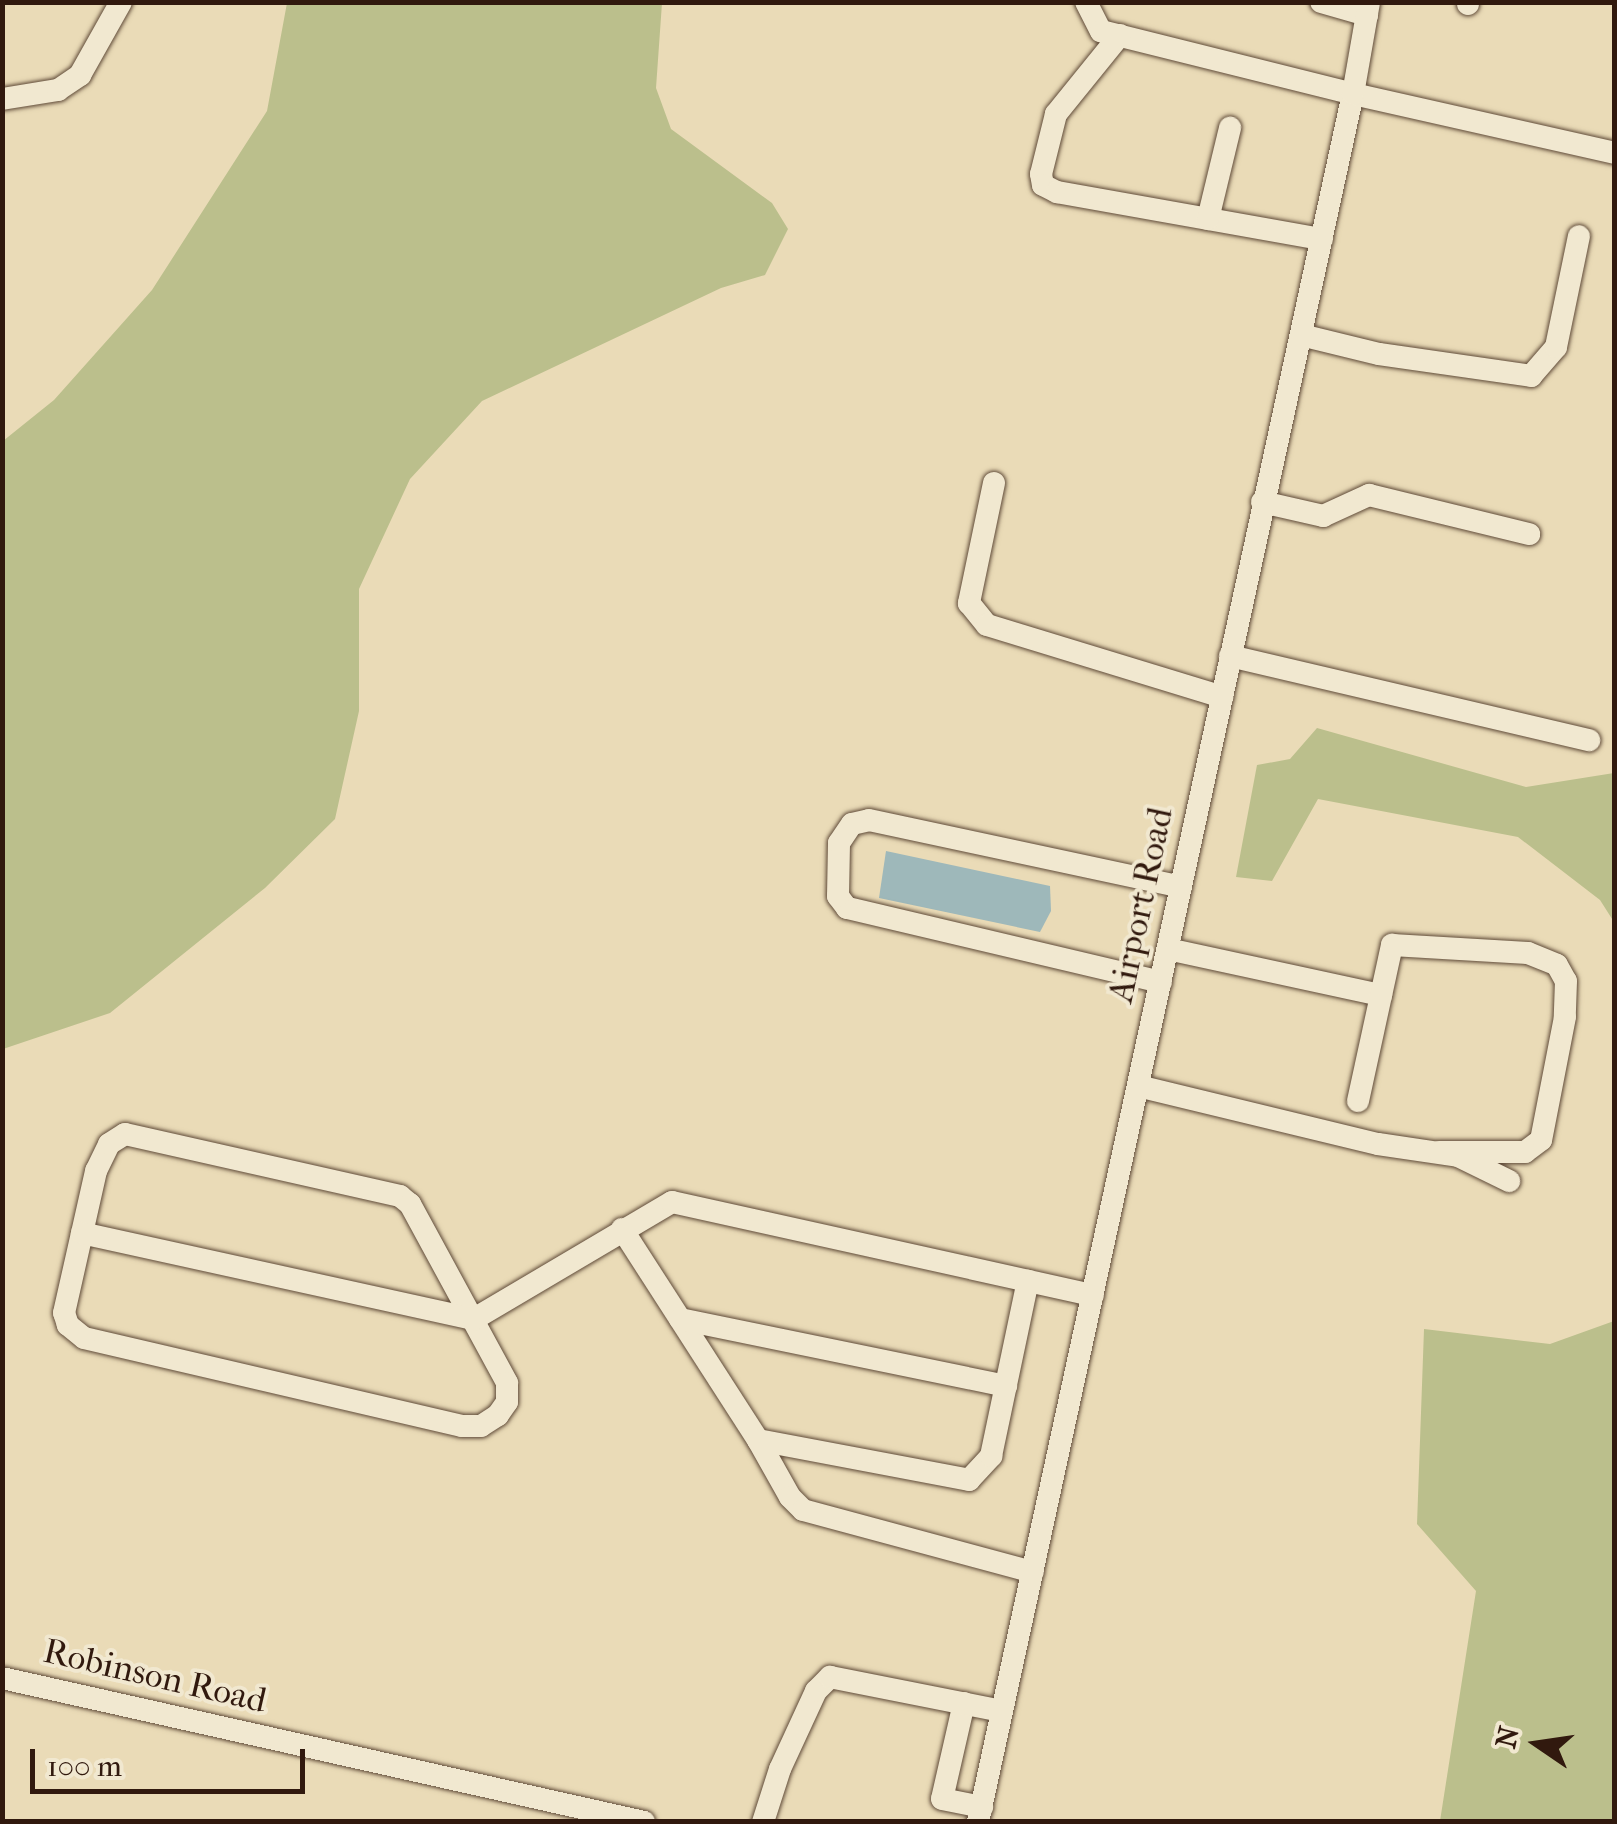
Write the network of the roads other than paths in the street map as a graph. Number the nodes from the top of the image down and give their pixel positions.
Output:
1 (121, 2) edge
2 (1086, 2) edge
3 (1321, 2) edge
4 (1368, 8) edge
5 (1120, 36) junction
6 (1353, 94) junction
7 (2, 100) edge
8 (1230, 128) dead end
9 (1614, 152) edge
10 (1208, 219) junction
11 (1579, 236) dead end
12 (1322, 238) junction
13 (1301, 335) junction
14 (994, 483) dead end
15 (1262, 502) junction
16 (1528, 534) dead end
17 (1230, 656) junction
18 (1222, 697) junction
19 (1589, 740) dead end
20 (1181, 887) junction
21 (1168, 950) junction
22 (1161, 982) junction
23 (1381, 995) junction
24 (1138, 1086) junction
25 (1358, 1101) dead end
26 (1439, 1152) junction
27 (1509, 1180) dead end
28 (622, 1229) junction
29 (82, 1233) junction
30 (1028, 1281) junction
31 (1093, 1296) junction
32 (474, 1319) junction
33 (680, 1319) junction
34 (1006, 1386) junction
35 (758, 1440) junction
36 (1033, 1572) junction
37 (2, 1678) edge
38 (964, 1702) junction
39 (1002, 1711) junction
40 (980, 1814) edge
41 (644, 1822) edge
42 (763, 1822) edge

1 - 7 street
2 - 5 street
3 - 4 street
4 - 6 street, Airport Road
5 - 6 street
5 - 10 street
6 - 9 street
6 - 12 street, Airport Road
8 - 10 street
10 - 12 street
11 - 13 street
12 - 13 street, Airport Road
13 - 15 street, Airport Road
14 - 18 street
15 - 16 street
15 - 17 street, Airport Road
17 - 18 street, Airport Road
17 - 19 street
18 - 20 street, Airport Road
20 - 21 street, Airport Road
20 - 22 street
21 - 22 street, Airport Road
21 - 23 street
22 - 24 street, Airport Road
23 - 25 street
23 - 26 street
24 - 26 street
24 - 31 street, Airport Road
26 - 27 street
28 - 30 street
28 - 32 street
28 - 33 street
29 - 32 street
29 - 32 street
29 - 32 street
30 - 31 street
30 - 34 street
31 - 36 street, Airport Road
33 - 34 street
33 - 35 street
34 - 35 street
35 - 36 street
36 - 39 street, Airport Road
37 - 41 street, Robinson Road
38 - 39 street
38 - 40 street
38 - 42 street
39 - 40 street, Airport Road

